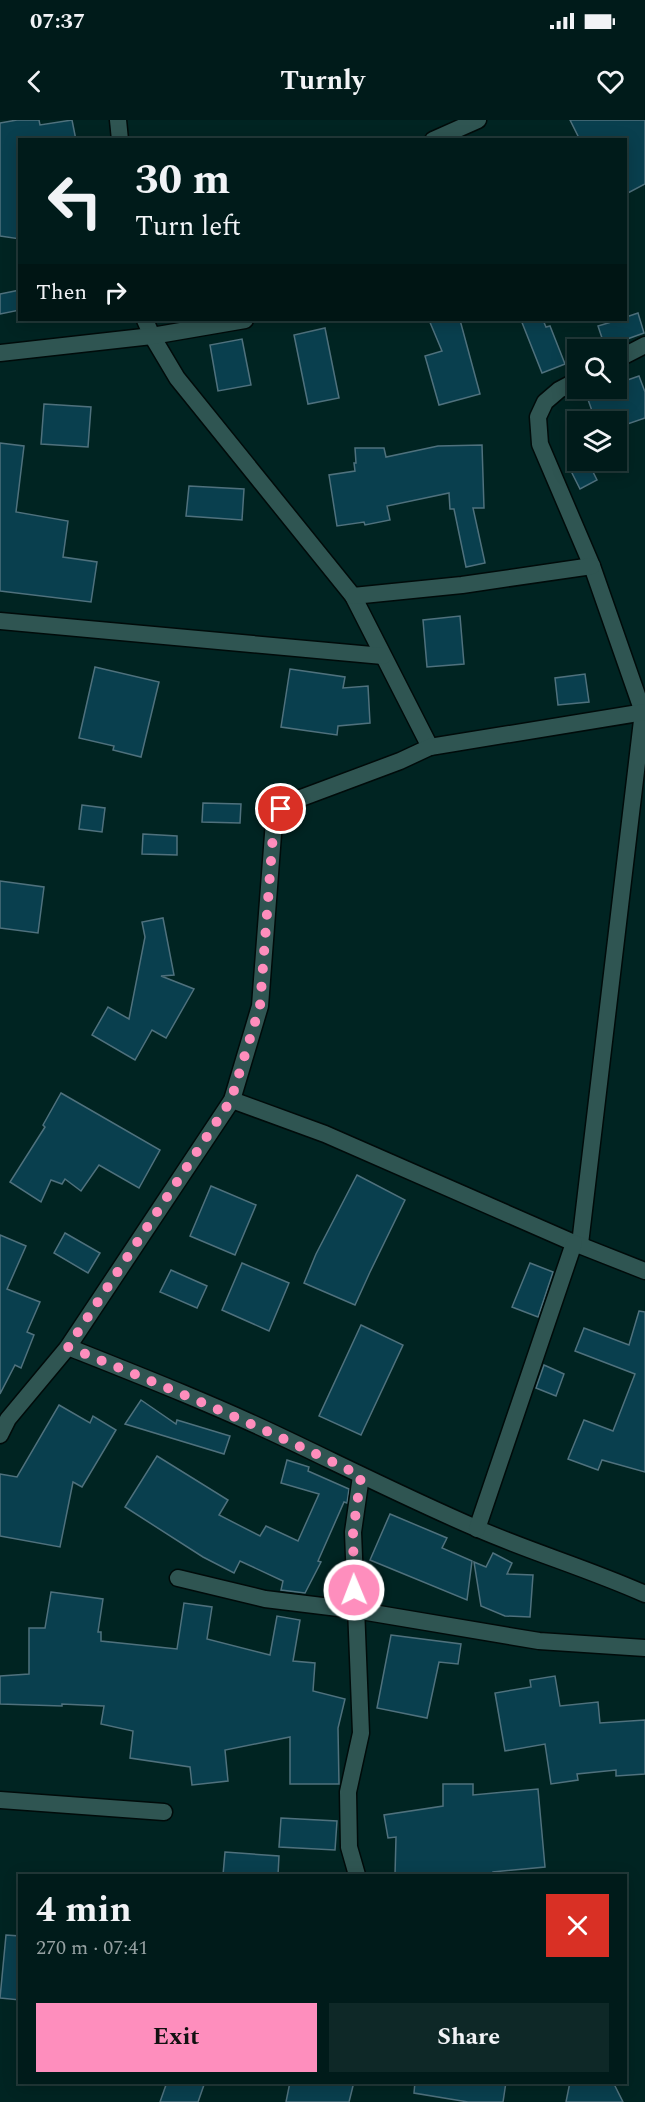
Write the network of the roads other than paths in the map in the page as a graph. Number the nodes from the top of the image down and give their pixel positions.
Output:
1 (118, 120) edge
2 (478, 120) edge
3 (120, 138) edge
4 (438, 138) edge
5 (145, 321) edge
6 (239, 321) edge
7 (152, 336) junction
8 (645, 345) edge
9 (0, 353) edge
10 (627, 354) edge
11 (567, 386) edge
12 (592, 566) junction
13 (352, 596) junction
14 (0, 621) edge
15 (383, 656) junction
16 (644, 712) edge
17 (430, 747) junction
18 (231, 1100) junction
19 (577, 1243) junction
20 (645, 1271) edge
21 (68, 1347) junction
22 (0, 1435) edge
23 (361, 1476) junction
24 (477, 1528) junction
25 (178, 1578) dead end
26 (645, 1594) edge
27 (355, 1610) junction
28 (643, 1645) edge
29 (0, 1800) edge
30 (164, 1812) dead end
31 (357, 1874) edge

1 - 3 street
2 - 4 street
5 - 7 street
6 - 7 street
7 - 9 street
7 - 13 street
8 - 10 street
11 - 12 street
12 - 13 street
12 - 16 street
13 - 15 street
14 - 15 street
15 - 17 street
16 - 17 street
16 - 19 street
17 - 18 street
18 - 19 street
18 - 21 street
19 - 20 street
19 - 24 street
21 - 22 street
21 - 23 street
23 - 24 street
23 - 27 street
24 - 26 street
25 - 27 street
27 - 28 street
27 - 31 street
29 - 30 street

